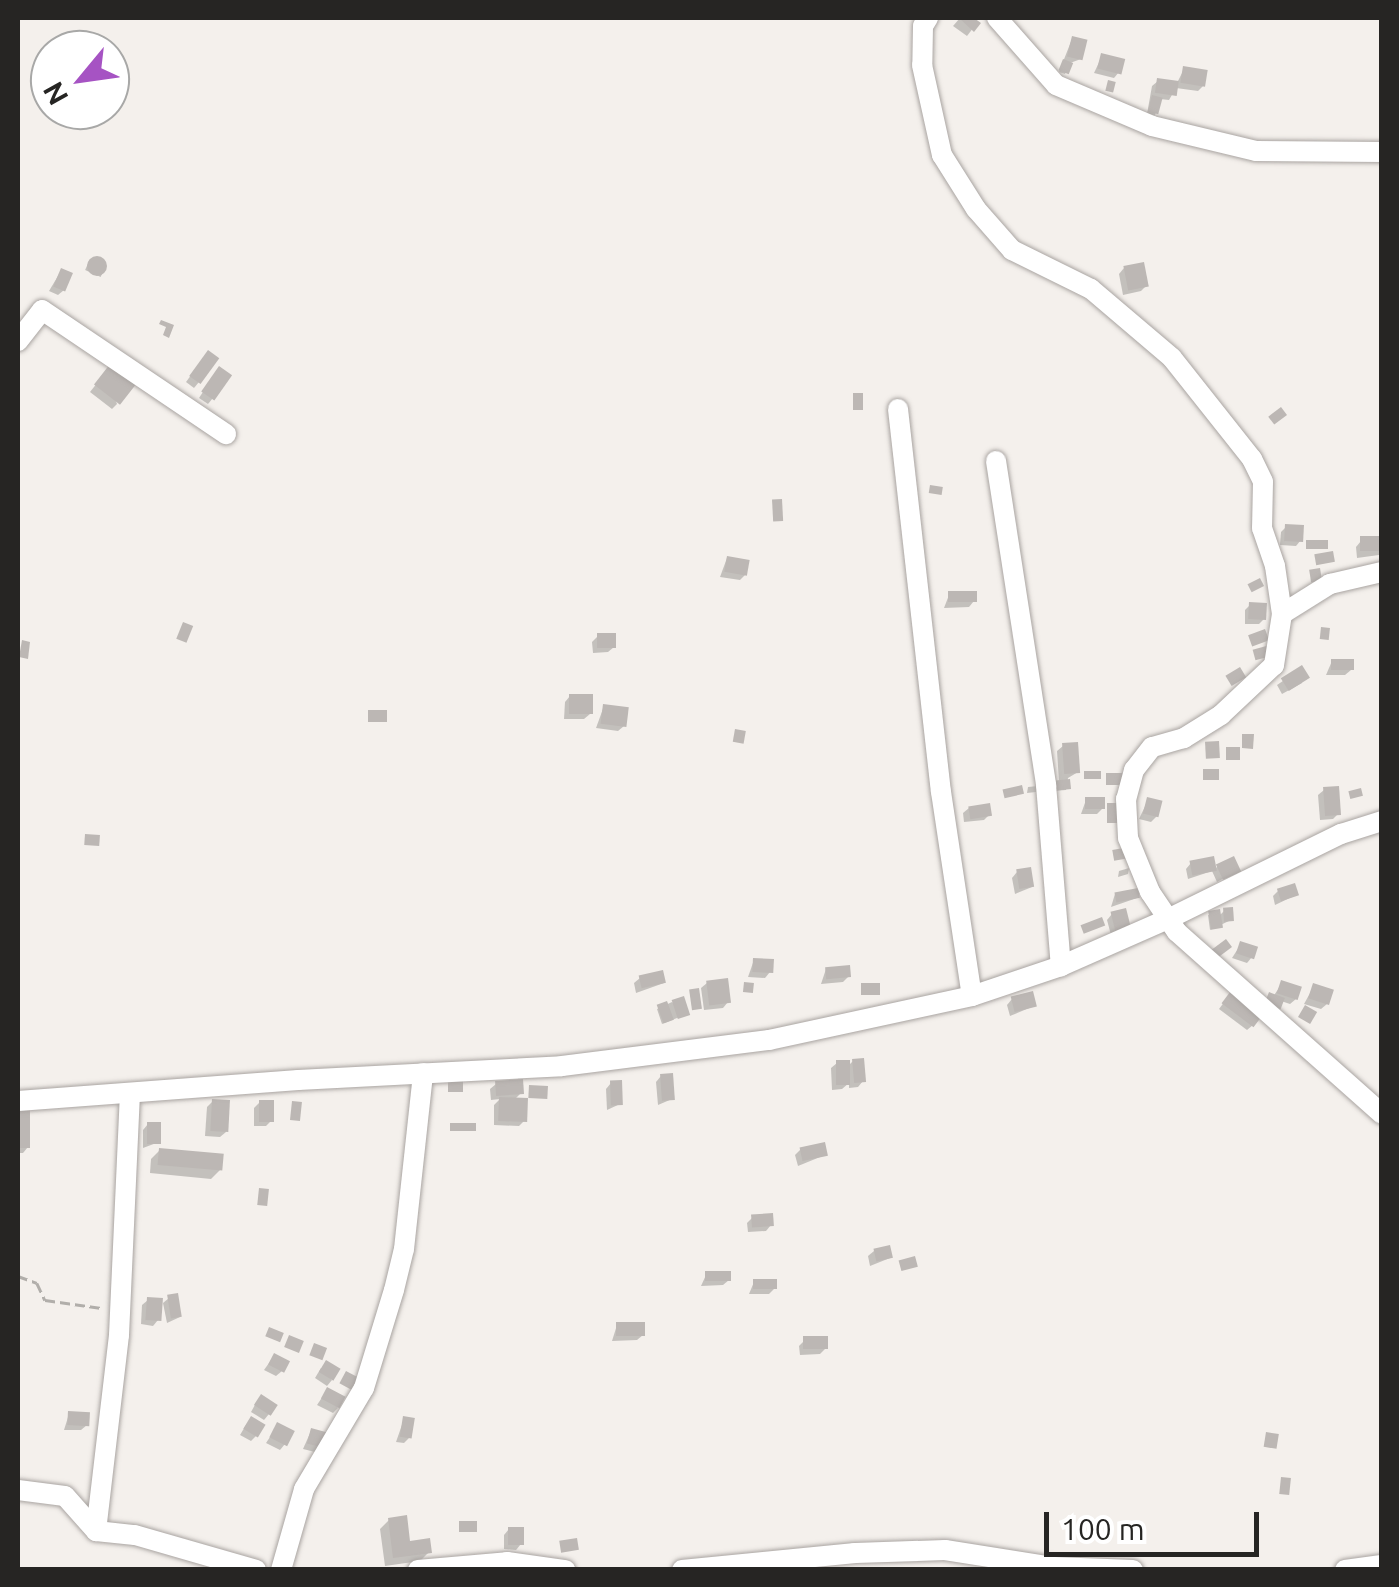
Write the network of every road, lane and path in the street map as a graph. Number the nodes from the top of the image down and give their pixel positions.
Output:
1 (928, 18) edge
2 (997, 18) edge
3 (1382, 152) edge
4 (18, 341) edge
5 (898, 409) dead end
6 (226, 434) dead end
7 (996, 462) dead end
8 (1382, 572) edge
9 (1282, 614) junction
10 (1382, 821) edge
11 (1168, 919) junction
12 (1060, 966) junction
13 (972, 996) junction
14 (423, 1073) junction
15 (130, 1094) junction
16 (18, 1101) edge
17 (1382, 1114) edge
18 (18, 1276) edge
19 (120, 1318) junction
20 (18, 1490) edge
21 (96, 1531) junction
22 (1382, 1565) edge
23 (256, 1570) edge
24 (281, 1570) edge
25 (418, 1570) edge
26 (565, 1570) edge
27 (682, 1570) edge
28 (1133, 1570) edge
29 (1345, 1570) edge

1 - 9 street
2 - 3 street
4 - 6 street
5 - 13 street
7 - 12 street
8 - 9 street
9 - 11 street
10 - 11 street
11 - 12 street
11 - 17 street
12 - 13 street
13 - 14 street
14 - 15 street
14 - 24 street
15 - 16 street
15 - 19 street
18 - 19 path
19 - 21 street
20 - 21 street
21 - 23 street
22 - 29 street
25 - 26 street
27 - 28 street

